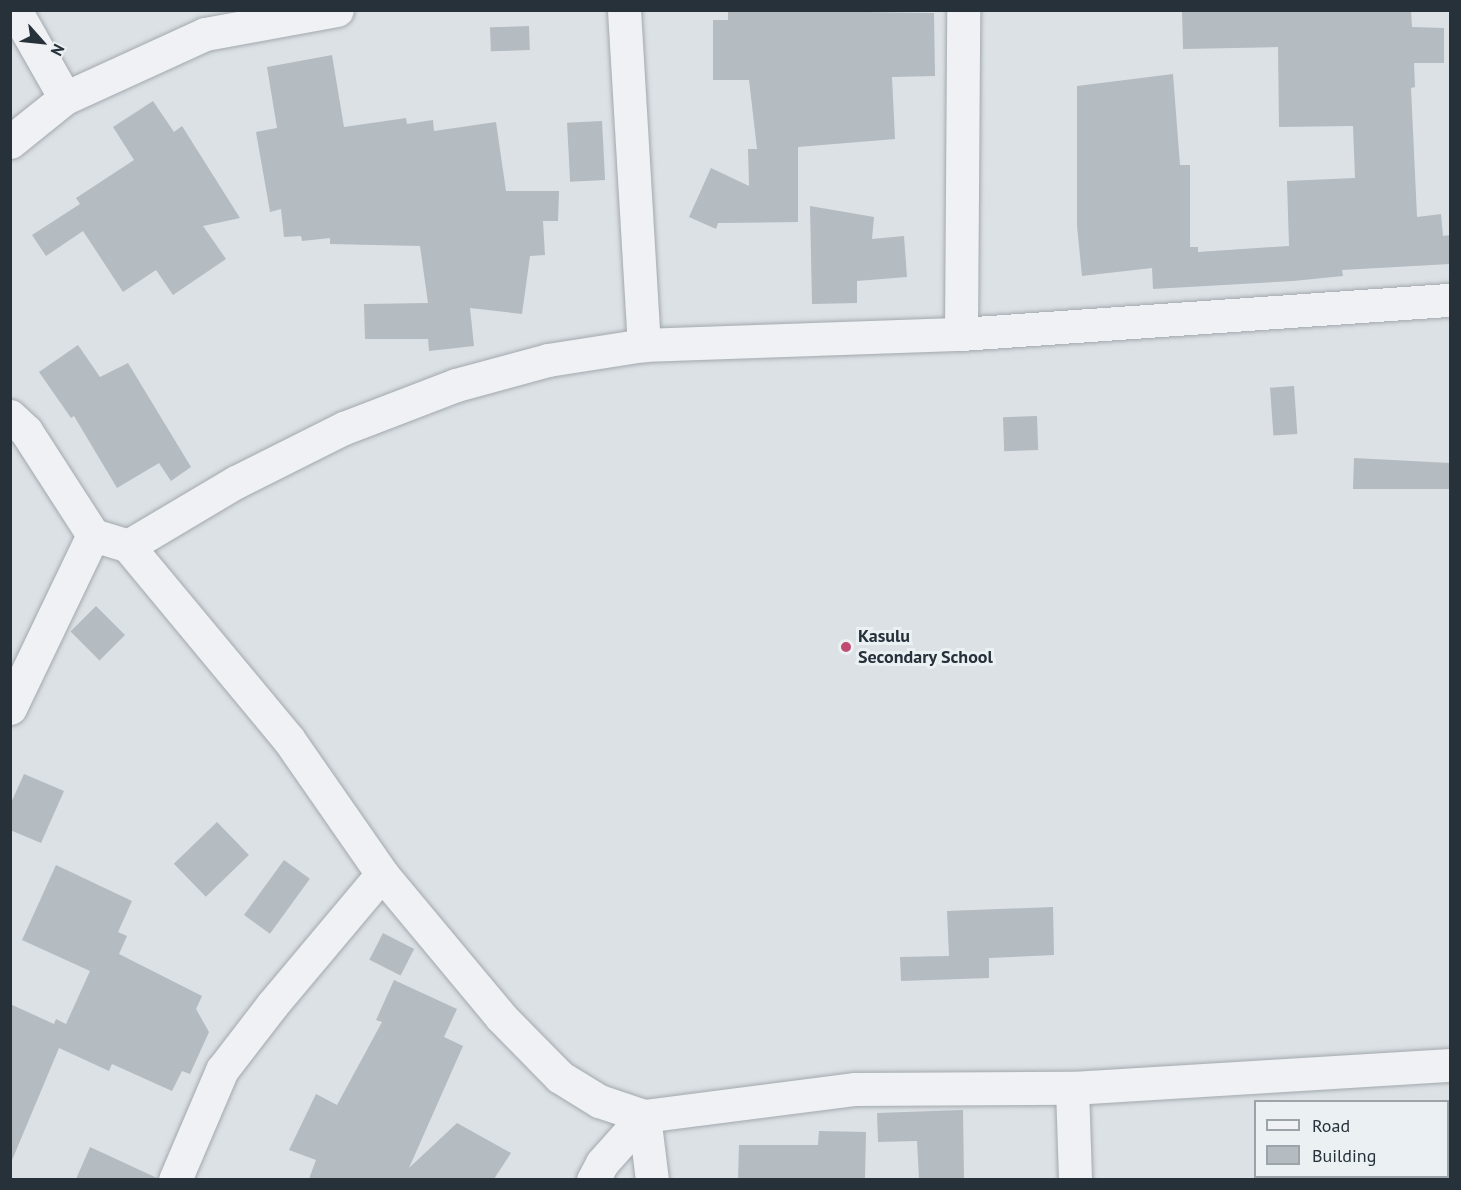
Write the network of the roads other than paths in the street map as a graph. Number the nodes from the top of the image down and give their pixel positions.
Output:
1 (15, 10) edge
2 (337, 10) edge
3 (624, 10) edge
4 (963, 10) edge
5 (65, 98) junction
6 (10, 142) edge
7 (1450, 300) edge
8 (961, 334) junction
9 (644, 345) junction
10 (10, 416) edge
11 (93, 535) junction
12 (128, 546) junction
13 (10, 708) edge
14 (382, 874) junction
15 (1450, 1065) edge
16 (1072, 1088) junction
17 (644, 1116) junction
18 (176, 1179) edge
19 (593, 1179) edge
20 (652, 1179) edge
21 (1075, 1179) edge

1 - 5 street
2 - 5 street
3 - 9 street
4 - 8 street
5 - 6 street
7 - 8 street
8 - 9 street
9 - 12 street
10 - 11 street
11 - 12 street
11 - 13 street
12 - 14 street
14 - 17 street
14 - 18 street
15 - 16 street
16 - 17 street
16 - 21 street
17 - 19 street
17 - 20 street

